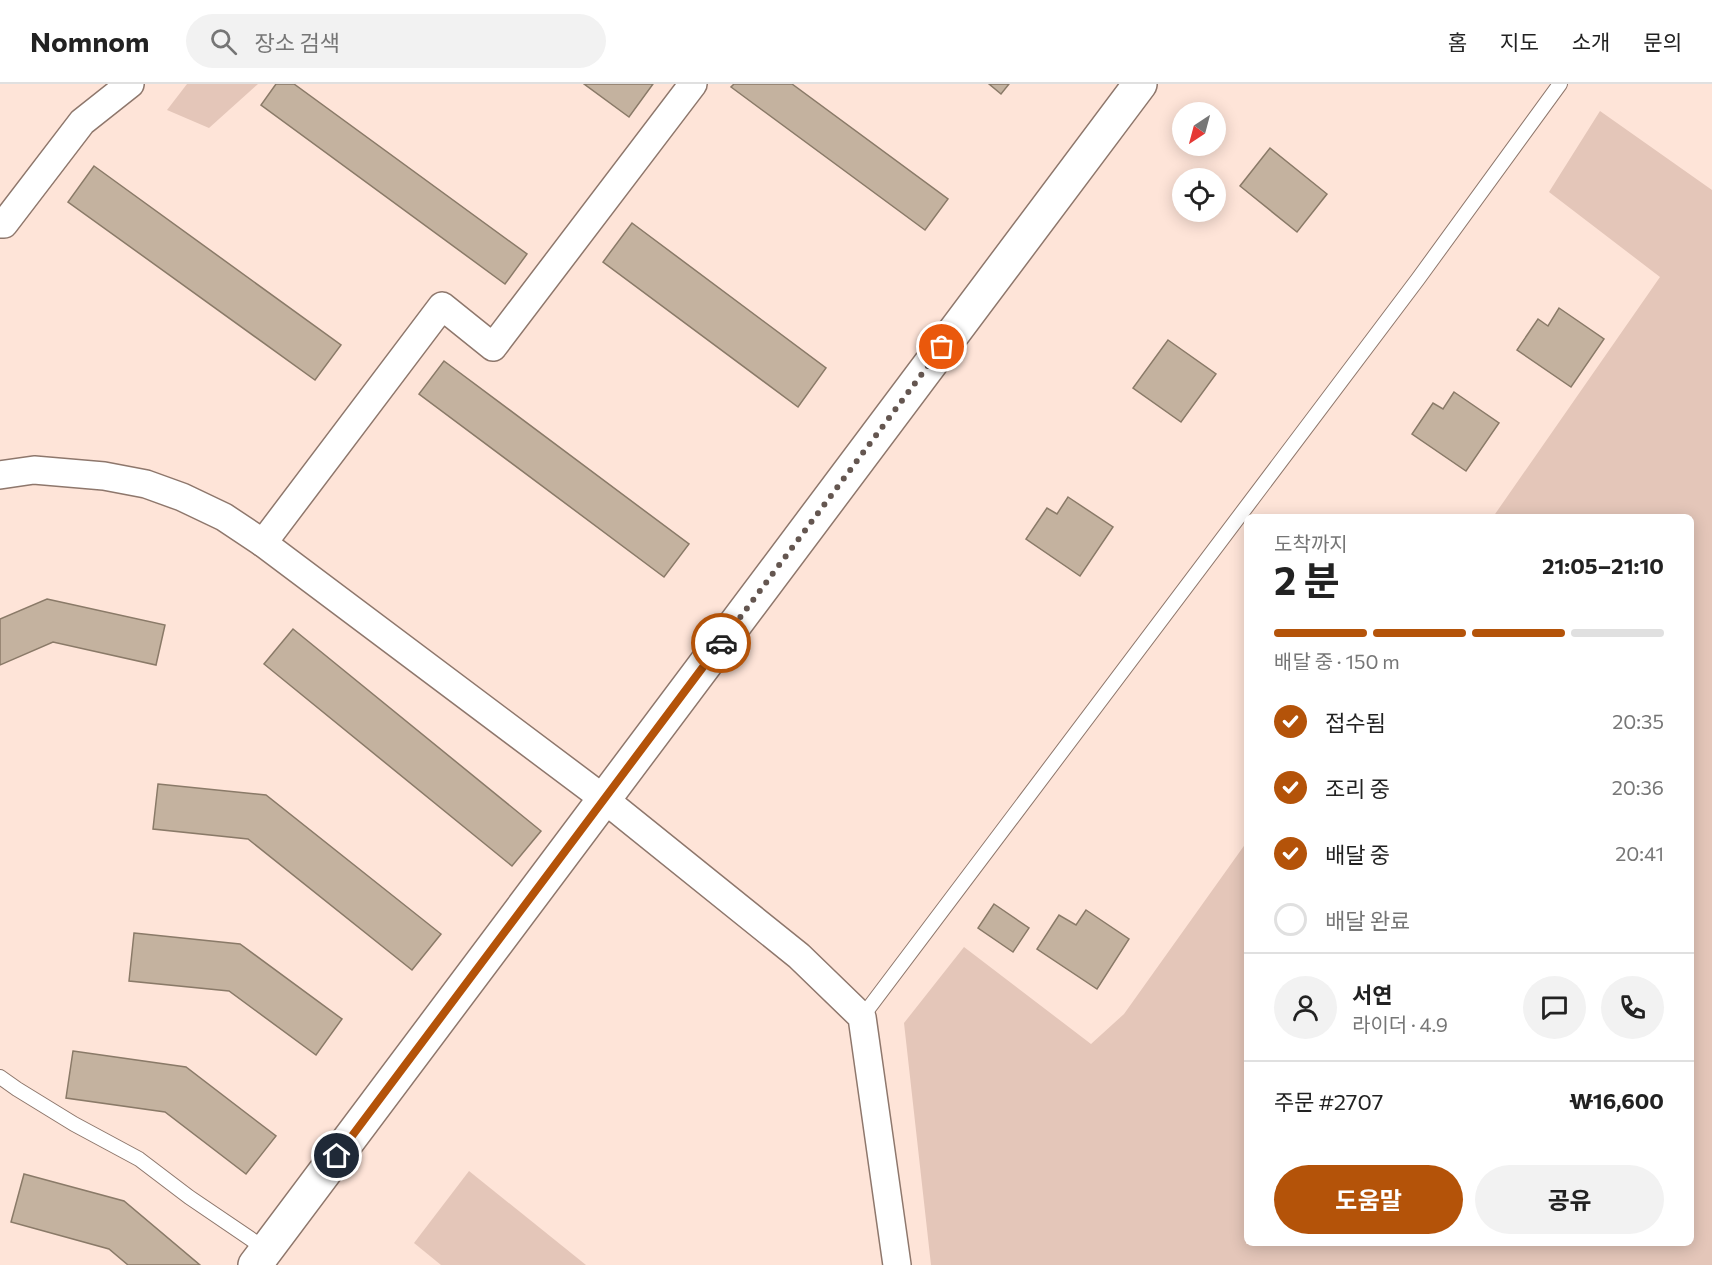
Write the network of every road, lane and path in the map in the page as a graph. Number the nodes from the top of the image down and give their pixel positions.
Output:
1 (130, 84) edge
2 (693, 84) edge
3 (1140, 84) edge
4 (1560, 84) edge
5 (0, 224) edge
6 (0, 475) edge
7 (263, 543) junction
8 (604, 799) junction
9 (862, 1017) junction
10 (0, 1077) edge
11 (261, 1257) edge
12 (897, 1265) edge

1 - 5 street
2 - 7 street
3 - 8 street
4 - 9 lane
6 - 7 street
7 - 8 street
8 - 9 street
8 - 11 street
9 - 12 street
10 - 11 lane

